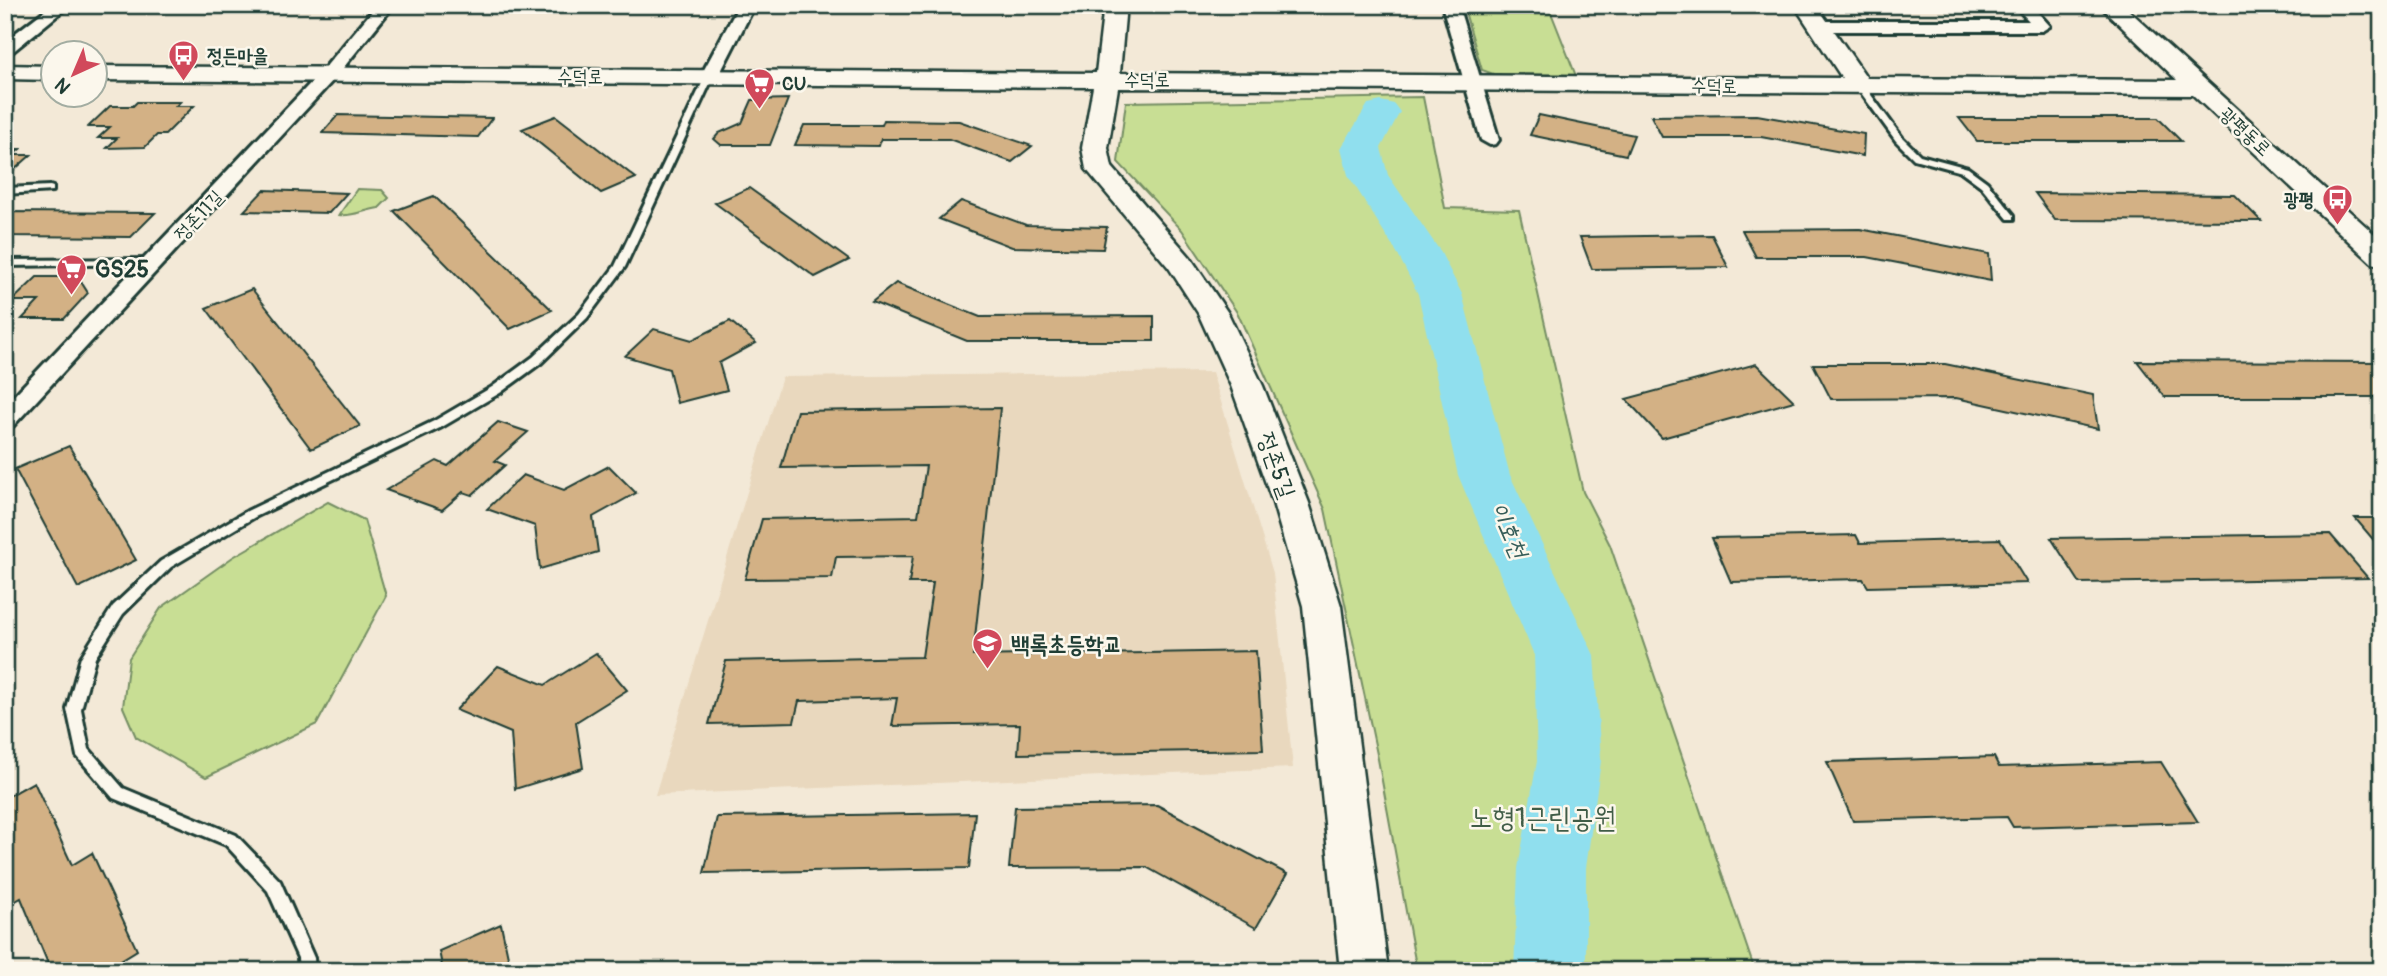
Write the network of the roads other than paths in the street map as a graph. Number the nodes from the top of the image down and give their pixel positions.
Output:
1 (62, 5) edge
2 (386, 5) edge
3 (747, 5) edge
4 (1115, 5) edge
5 (1451, 5) edge
6 (1805, 5) edge
7 (1922, 5) edge
8 (2022, 5) edge
9 (2110, 5) edge
10 (1820, 26) junction
11 (1940, 26) junction
12 (5, 49) edge
13 (5, 72) edge
14 (38, 73) edge
15 (108, 73) edge
16 (329, 75) junction
17 (709, 77) junction
18 (1107, 79) junction
19 (1472, 82) junction
20 (1860, 86) junction
21 (2199, 88) junction
22 (1490, 140) dead end
23 (50, 189) dead end
24 (5, 191) edge
25 (2011, 217) dead end
26 (2382, 257) edge
27 (155, 262) junction
28 (5, 263) edge
29 (5, 420) edge
30 (307, 971) edge
31 (1364, 971) edge

1 - 12 street
2 - 16 street, 정존11길
3 - 17 street
4 - 18 main road, 정존5길
5 - 19 street
6 - 10 main road
7 - 11 street
8 - 11 street
9 - 21 main road, 광평동로
10 - 11 street
10 - 20 main road
13 - 14 main road
15 - 16 main road, 수덕로
16 - 17 main road, 수덕로
16 - 27 street, 정존11길
17 - 18 main road, 수덕로
17 - 30 lane
18 - 19 main road, 수덕로
18 - 31 main road, 정존5길
19 - 20 main road, 수덕로
19 - 22 street
20 - 21 main road, 수덕로
20 - 25 lane
21 - 26 main road, 광평동로
23 - 24 lane
27 - 28 lane
27 - 29 street, 정존11길

